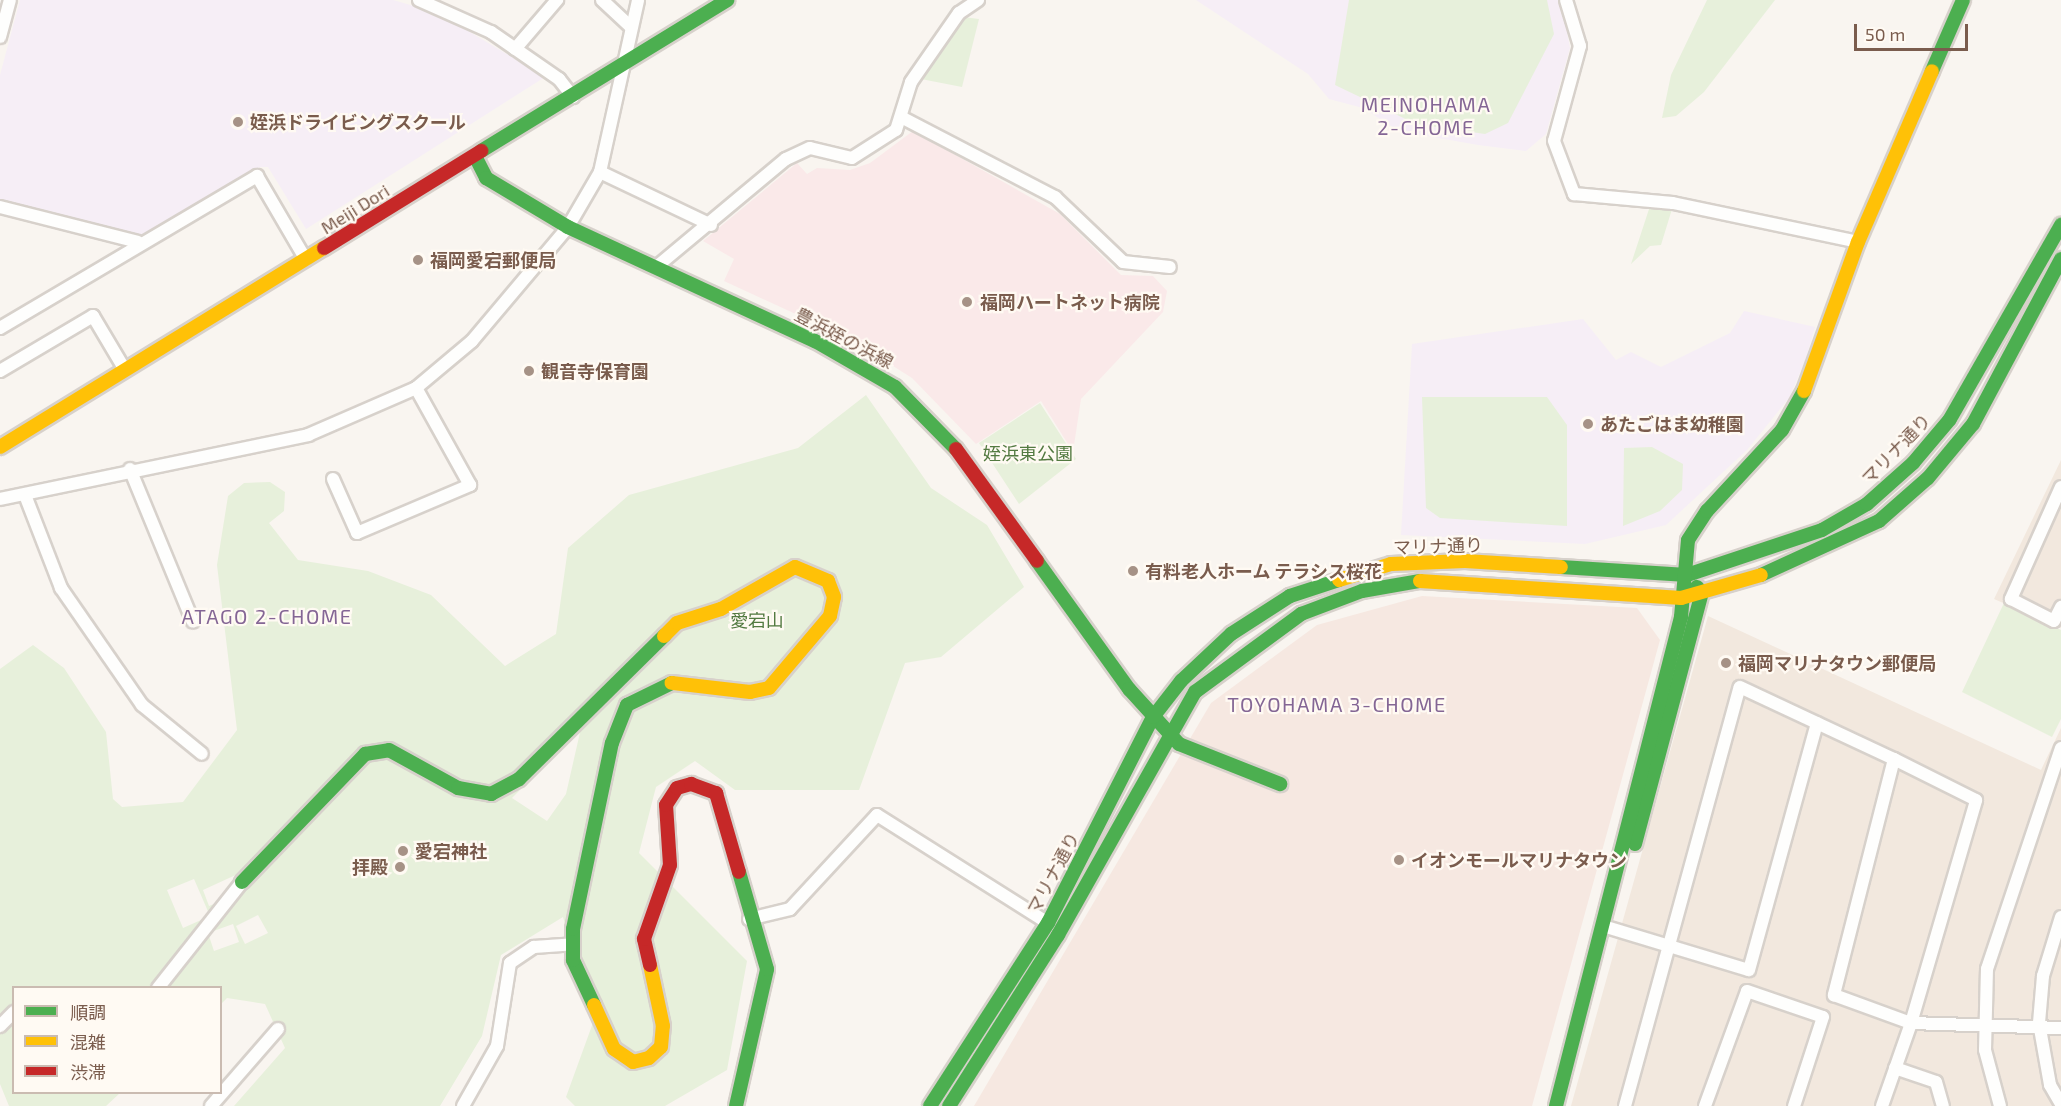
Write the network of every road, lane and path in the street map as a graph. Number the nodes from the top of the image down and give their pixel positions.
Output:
1 (10, 0) edge
2 (419, 0) edge
3 (557, 0) edge
4 (602, 0) edge
5 (638, 0) edge
6 (727, 0) edge
7 (978, 0) edge
8 (1566, 0) edge
9 (1963, 0) edge
10 (632, 27) junction
11 (0, 37) edge
12 (515, 49) junction
13 (622, 68) junction
14 (573, 97) junction
15 (901, 117) junction
16 (475, 156) junction
17 (600, 172) junction
18 (0, 207) edge
19 (711, 225) junction
20 (2061, 225) edge
21 (568, 227) junction
22 (138, 242) junction
23 (1858, 242) junction
24 (2061, 259) edge
25 (306, 260) junction
26 (1170, 267) dead end
27 (655, 268) junction
28 (0, 316) edge
29 (15, 319) junction
30 (0, 328) edge
31 (125, 370) junction
32 (0, 371) edge
33 (416, 388) junction
34 (0, 447) edge
35 (130, 469) junction
36 (333, 479) dead end
37 (2061, 487) edge
38 (26, 495) junction
39 (0, 499) edge
40 (1687, 575) junction
41 (1702, 593) junction
42 (1681, 598) junction
43 (2061, 607) edge
44 (193, 622) dead end
45 (1153, 717) junction
46 (1817, 723) junction
47 (1168, 733) junction
48 (2061, 748) edge
49 (202, 754) dead end
50 (1894, 759) junction
51 (1280, 784) dead end
52 (242, 882) joint
53 (2061, 917) edge
54 (750, 919) junction
55 (1048, 924) junction
56 (1608, 927) junction
57 (573, 944) junction
58 (1669, 945) junction
59 (159, 986) edge
60 (12, 1014) edge
61 (1983, 1022) junction
62 (1911, 1023) junction
63 (2039, 1023) junction
64 (0, 1026) edge
65 (2061, 1028) edge
66 (278, 1029) dead end
67 (1895, 1068) junction
68 (222, 1093) edge
69 (221, 1094) edge
70 (2061, 1104) edge
71 (211, 1106) edge
72 (463, 1106) edge
73 (736, 1106) edge
74 (930, 1106) edge
75 (949, 1106) edge
76 (1556, 1106) edge
77 (1563, 1106) edge
78 (1625, 1106) edge
79 (1705, 1106) edge
80 (1794, 1106) edge
81 (1882, 1106) edge
82 (1944, 1106) edge
83 (2000, 1106) edge

1 - 11 street
2 - 12 street
3 - 12 street
4 - 10 street
5 - 10 street
6 - 13 street, Meiji Dori
7 - 15 street
8 - 23 street
9 - 23 street
10 - 13 street
12 - 14 street
13 - 14 street, Meiji Dori
13 - 17 street
14 - 16 street, Meiji Dori
15 - 19 street
15 - 26 street
16 - 21 street, 豊浜姪の浜線
16 - 25 street, Meiji Dori
17 - 19 street
17 - 21 street
18 - 22 street
19 - 27 street
20 - 40 street, マリナ通り
21 - 27 street, 豊浜姪の浜線
21 - 33 street
22 - 25 street
22 - 29 street
23 - 40 street
24 - 41 street, マリナ通り
25 - 31 street, Meiji Dori
27 - 45 street, 豊浜姪の浜線
28 - 29 street
29 - 30 street
31 - 32 street
31 - 34 street, Meiji Dori
33 - 35 street
33 - 36 street
35 - 38 street
35 - 44 street
37 - 43 street
38 - 39 street
38 - 49 street
40 - 41 street
40 - 42 street
40 - 45 street, マリナ通り
41 - 42 street, マリナ通り
41 - 56 street
42 - 47 street, マリナ通り
42 - 56 street
45 - 47 street, 豊浜姪の浜線
45 - 55 street, マリナ通り
46 - 50 street
46 - 58 street
46 - 58 street
47 - 51 street, 豊浜姪の浜線
47 - 75 street, マリナ通り
48 - 61 street
50 - 62 street
50 - 62 street
52 - 57 street
52 - 59 street
53 - 63 street
54 - 55 street
54 - 57 street
54 - 73 street
55 - 74 street, マリナ通り
56 - 58 street
56 - 76 street
56 - 77 street
57 - 72 street
58 - 78 street
60 - 64 street
61 - 62 street
61 - 63 street
61 - 83 street
62 - 67 street
63 - 65 street
63 - 70 street
66 - 68 street
67 - 81 street
67 - 82 street
69 - 71 street
79 - 80 street

